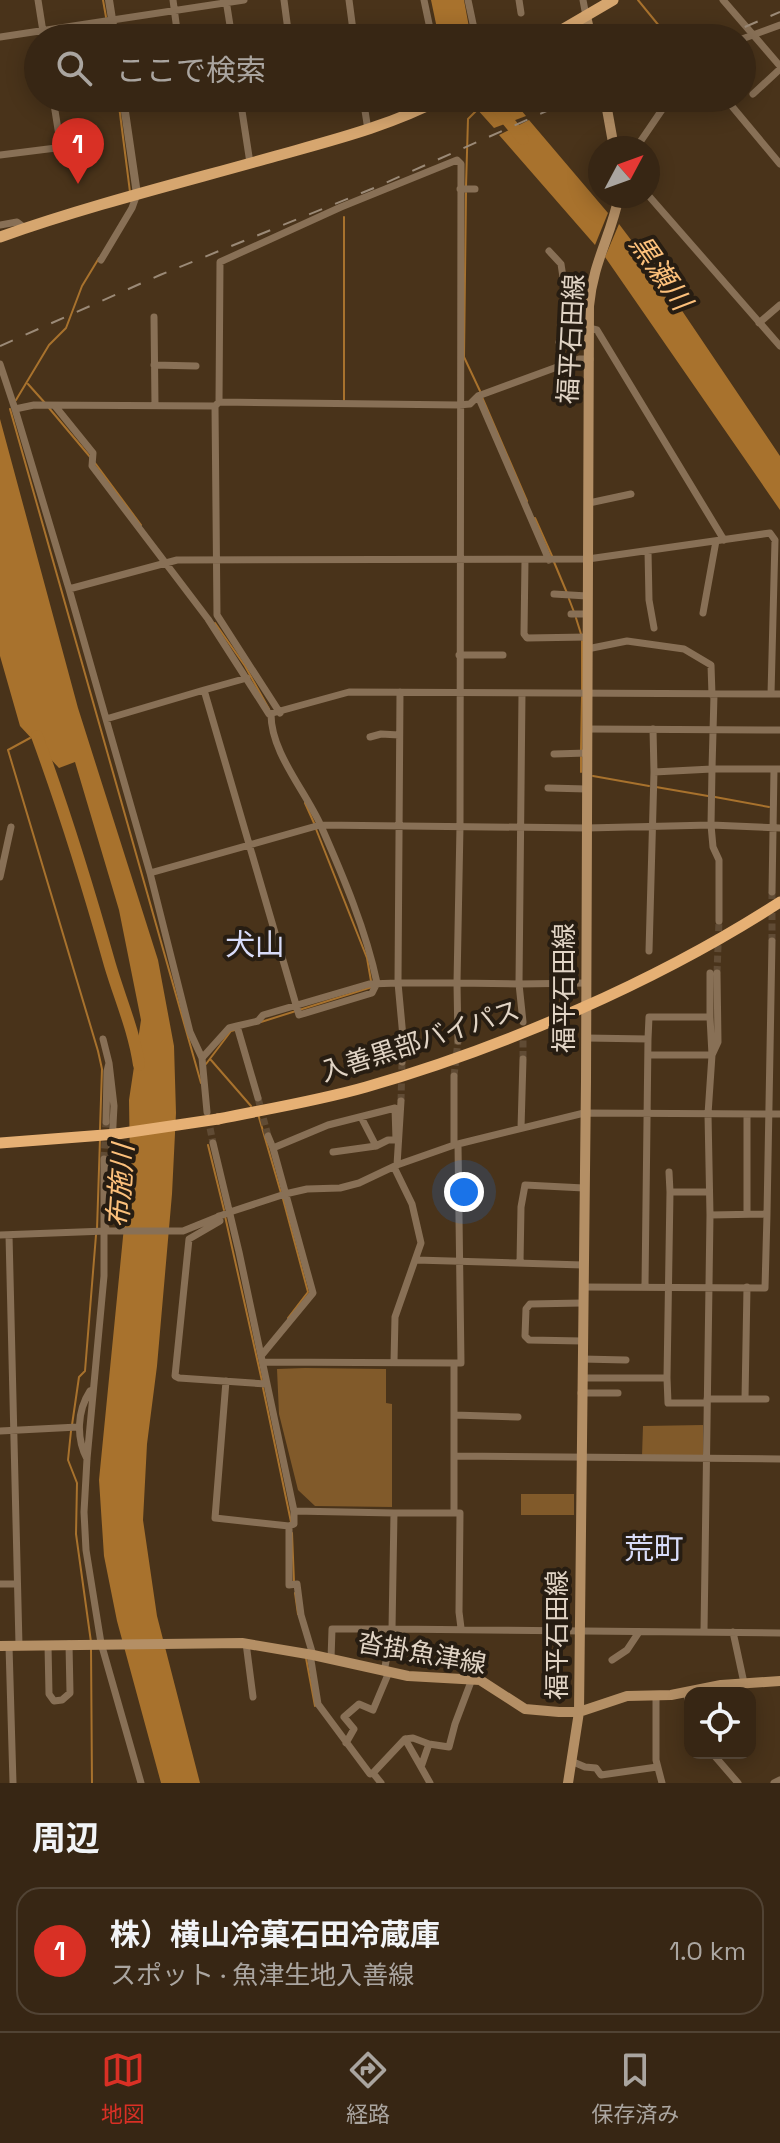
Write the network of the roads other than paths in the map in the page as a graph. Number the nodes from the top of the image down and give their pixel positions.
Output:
1 (38, 0) edge
2 (109, 0) edge
3 (173, 0) edge
4 (244, 0) edge
5 (284, 0) edge
6 (349, 0) edge
7 (424, 0) edge
8 (468, 0) edge
9 (519, 0) edge
10 (583, 0) edge
11 (613, 0) edge
12 (736, 0) edge
13 (227, 1) edge
14 (725, 2) edge
15 (174, 11) junction
16 (521, 13) dead end
17 (586, 16) junction
18 (112, 19) junction
19 (42, 24) edge
20 (89, 24) edge
21 (113, 24) edge
22 (176, 24) edge
23 (230, 24) edge
24 (287, 24) edge
25 (352, 24) edge
26 (429, 24) edge
27 (473, 24) edge
28 (572, 24) edge
29 (588, 24) edge
30 (744, 24) edge
31 (780, 25) edge
32 (756, 34) edge
33 (24, 35) edge
34 (0, 37) edge
35 (756, 39) edge
36 (780, 68) edge
37 (756, 91) edge
38 (55, 112) edge
39 (125, 112) edge
40 (242, 112) edge
41 (365, 112) edge
42 (416, 112) edge
43 (608, 112) edge
44 (660, 112) edge
45 (737, 112) edge
46 (368, 130) junction
47 (612, 136) edge
48 (644, 136) edge
49 (0, 155) edge
50 (250, 163) junction
51 (780, 164) edge
52 (460, 189) junction
53 (475, 189) dead end
54 (137, 194) junction
55 (617, 208) edge
56 (659, 208) edge
57 (0, 225) edge
58 (25, 228) junction
59 (0, 237) edge
60 (549, 251) dead end
61 (101, 260) dead end
62 (780, 305) edge
63 (154, 317) dead end
64 (569, 317) junction
65 (589, 322) junction
66 (759, 323) junction
67 (559, 342) dead end
68 (780, 346) edge
69 (590, 359) junction
70 (0, 364) edge
71 (154, 365) junction
72 (196, 366) dead end
73 (478, 396) junction
74 (217, 404) junction
75 (155, 405) junction
76 (459, 405) junction
77 (55, 406) junction
78 (15, 409) junction
79 (631, 494) dead end
80 (589, 503) junction
81 (720, 540) junction
82 (648, 551) junction
83 (214, 559) junction
84 (459, 559) junction
85 (588, 559) junction
86 (525, 560) junction
87 (549, 560) junction
88 (164, 562) junction
89 (69, 589) junction
90 (554, 594) dead end
91 (587, 596) junction
92 (703, 613) dead end
93 (571, 614) dead end
94 (587, 614) junction
95 (654, 628) dead end
96 (587, 643) junction
97 (459, 655) junction
98 (503, 655) dead end
99 (247, 678) junction
100 (204, 690) junction
101 (400, 692) junction
102 (459, 693) junction
103 (522, 693) junction
104 (587, 693) junction
105 (776, 694) edge
106 (713, 695) junction
107 (275, 713) junction
108 (106, 719) junction
109 (587, 729) junction
110 (653, 729) junction
111 (713, 729) junction
112 (780, 730) edge
113 (399, 735) junction
114 (370, 737) dead end
115 (587, 753) junction
116 (554, 754) dead end
117 (712, 769) junction
118 (777, 769) edge
119 (654, 772) junction
120 (548, 788) dead end
121 (587, 789) junction
122 (320, 825) junction
123 (711, 825) junction
124 (460, 826) junction
125 (653, 826) junction
126 (11, 827) dead end
127 (399, 827) junction
128 (521, 827) junction
129 (587, 828) junction
130 (776, 828) edge
131 (250, 846) junction
132 (150, 873) junction
133 (0, 877) edge
134 (772, 892) dead end
135 (780, 902) edge
136 (719, 921) tunnel mouth
137 (772, 941) dead end
138 (649, 951) dead end
139 (377, 983) junction
140 (398, 983) junction
141 (457, 983) junction
142 (586, 983) junction
143 (519, 984) junction
144 (295, 1005) junction
145 (586, 1006) junction
146 (710, 1017) junction
147 (523, 1022) tunnel mouth
148 (237, 1026) junction
149 (586, 1038) junction
150 (103, 1039) dead end
151 (648, 1039) junction
152 (458, 1041) tunnel mouth
153 (648, 1055) junction
154 (712, 1055) junction
155 (202, 1058) junction
156 (523, 1059) tunnel mouth
157 (402, 1062) tunnel mouth
158 (109, 1063) junction
159 (454, 1076) tunnel mouth
160 (258, 1098) tunnel mouth
161 (401, 1101) tunnel mouth
162 (584, 1113) junction
163 (648, 1113) junction
164 (708, 1114) junction
165 (747, 1114) junction
166 (768, 1114) junction
167 (780, 1114) edge
168 (212, 1116) junction
169 (361, 1117) junction
170 (106, 1122) tunnel mouth
171 (521, 1128) junction
172 (115, 1134) junction
173 (268, 1136) tunnel mouth
174 (398, 1140) junction
175 (0, 1143) edge
176 (213, 1143) tunnel mouth
177 (456, 1144) junction
178 (376, 1146) junction
179 (273, 1148) junction
180 (333, 1152) dead end
181 (104, 1159) tunnel mouth
182 (396, 1166) junction
183 (669, 1172) dead end
184 (584, 1188) junction
185 (670, 1192) junction
186 (709, 1192) junction
187 (285, 1194) junction
188 (230, 1212) junction
189 (747, 1214) junction
190 (767, 1214) junction
191 (710, 1215) junction
192 (219, 1216) junction
193 (109, 1231) junction
194 (4, 1235) edge
195 (416, 1260) junction
196 (461, 1261) junction
197 (520, 1263) junction
198 (583, 1265) junction
199 (645, 1286) junction
200 (669, 1286) junction
201 (583, 1287) junction
202 (708, 1287) junction
203 (747, 1287) junction
204 (582, 1303) junction
205 (582, 1341) junction
206 (262, 1359) junction
207 (582, 1359) junction
208 (626, 1360) dead end
209 (394, 1362) junction
210 (454, 1363) junction
211 (582, 1378) junction
212 (667, 1378) junction
213 (226, 1381) junction
214 (266, 1384) junction
215 (92, 1390) junction
216 (581, 1393) junction
217 (618, 1393) dead end
218 (745, 1399) junction
219 (766, 1399) dead end
220 (707, 1401) junction
221 (454, 1415) junction
222 (518, 1417) dead end
223 (78, 1427) junction
224 (12, 1430) junction
225 (0, 1431) edge
226 (454, 1456) junction
227 (580, 1457) junction
228 (87, 1459) junction
229 (705, 1459) junction
230 (780, 1459) edge
231 (294, 1511) junction
232 (394, 1513) junction
233 (454, 1513) junction
234 (289, 1526) junction
235 (0, 1584) edge
236 (17, 1584) junction
237 (461, 1628) junction
238 (392, 1629) junction
239 (579, 1631) junction
240 (639, 1632) junction
241 (704, 1632) junction
242 (733, 1632) junction
243 (780, 1633) edge
244 (101, 1643) junction
245 (246, 1643) junction
246 (69, 1644) junction
247 (48, 1645) junction
248 (9, 1646) edge
249 (312, 1654) junction
250 (331, 1659) junction
251 (612, 1660) dead end
252 (386, 1672) junction
253 (472, 1679) junction
254 (780, 1681) edge
255 (744, 1683) junction
256 (721, 1687) edge
257 (684, 1693) edge
258 (656, 1695) junction
259 (253, 1697) dead end
260 (579, 1712) junction
261 (405, 1739) junction
262 (346, 1743) junction
263 (429, 1744) junction
264 (717, 1759) edge
265 (571, 1761) junction
266 (421, 1767) junction
267 (657, 1767) junction
268 (373, 1773) junction
269 (780, 1780) edge
270 (13, 1783) edge
271 (141, 1783) edge
272 (381, 1783) edge
273 (430, 1783) edge
274 (568, 1783) edge
275 (662, 1783) edge
276 (738, 1783) edge
277 (774, 1783) edge

1 - 19 street
2 - 18 street
3 - 15 street
4 - 13 street
5 - 24 street
6 - 25 street
7 - 26 street
8 - 27 street
9 - 16 street
10 - 17 street
11 - 17 main road
12 - 14 street
13 - 15 street
13 - 23 street
14 - 30 street
15 - 18 street
15 - 22 street
17 - 28 main road
17 - 29 main road
18 - 20 street
18 - 21 street
31 - 32 street
33 - 34 street
35 - 36 street
36 - 37 street
38 - 49 street
39 - 54 street
40 - 50 street
41 - 46 street
42 - 46 main road
43 - 47 main road
44 - 48 street
45 - 51 street
46 - 50 main road
50 - 54 main road
52 - 53 street
52 - 74 street
52 - 76 street
54 - 58 main road
54 - 61 street
55 - 65 main road, 福平石田線
56 - 66 street
57 - 58 street
58 - 59 main road
60 - 64 street
62 - 66 street
63 - 71 street
64 - 65 street
64 - 67 street
65 - 69 main road, 福平石田線
65 - 81 street
66 - 68 street
69 - 73 street
69 - 80 main road, 福平石田線
70 - 78 street
71 - 72 street
71 - 75 street
73 - 76 street
73 - 87 street
74 - 75 street
74 - 76 street
74 - 83 street
75 - 77 street
76 - 84 street
77 - 78 street
77 - 88 street
78 - 89 street
79 - 80 street
80 - 85 main road, 福平石田線
81 - 82 street
81 - 92 street
81 - 105 street
82 - 85 street
82 - 95 street
83 - 84 street
83 - 88 street
83 - 107 street
84 - 86 street
84 - 97 street
85 - 87 street
85 - 91 main road, 福平石田線
86 - 87 street
86 - 96 street
88 - 89 street
88 - 99 street
89 - 108 street
90 - 91 street
91 - 94 main road, 福平石田線
93 - 94 street
94 - 96 main road, 福平石田線
96 - 104 main road, 福平石田線
96 - 106 street
97 - 98 street
97 - 102 street
99 - 100 street
99 - 107 street
100 - 108 street
100 - 131 street
101 - 102 street
101 - 107 street
101 - 113 street
102 - 103 street
102 - 124 street
103 - 104 street
103 - 128 street
104 - 106 street
104 - 109 main road, 福平石田線
105 - 106 street
106 - 111 street
107 - 122 street
108 - 132 street
109 - 110 street
109 - 115 main road, 福平石田線
110 - 111 street
110 - 119 street
111 - 112 street
111 - 117 street
113 - 114 street
113 - 127 street
115 - 116 street
115 - 121 main road, 福平石田線
117 - 118 street
117 - 119 street
117 - 123 street
118 - 130 street
119 - 125 street
120 - 121 street
121 - 129 main road, 福平石田線
122 - 127 street
122 - 131 street
122 - 139 street
123 - 125 street
123 - 130 street
123 - 136 street
124 - 127 street
124 - 128 street
124 - 141 street
125 - 129 street
125 - 138 street
126 - 133 street
127 - 140 street
128 - 129 street
128 - 143 street
129 - 142 main road, 福平石田線
130 - 134 street
131 - 132 street
131 - 144 street
132 - 155 street
135 - 145 highway, 入善黒部バイパス
137 - 166 street
139 - 140 street
139 - 144 street
140 - 141 street
140 - 157 street
141 - 143 street
141 - 152 street
142 - 143 street
142 - 145 main road, 福平石田線
143 - 147 street
144 - 148 street
145 - 149 main road, 福平石田線
145 - 168 highway, 入善黒部バイパス
146 - 151 street
146 - 154 street
146 - 154 street
148 - 155 street
148 - 160 street
149 - 151 street
149 - 162 main road, 福平石田線
150 - 158 street
151 - 153 street
153 - 154 street
153 - 163 street
154 - 164 street
155 - 168 street
156 - 171 street
158 - 170 street
158 - 172 street
159 - 177 street
161 - 174 street
162 - 163 street
162 - 171 street
162 - 184 main road, 福平石田線
163 - 164 street
163 - 199 street
164 - 165 street
164 - 186 street
165 - 166 street
165 - 189 street
166 - 167 street
166 - 190 street
168 - 172 highway, 入善黒部バイパス, bridge
169 - 174 street
169 - 178 street
169 - 179 street
171 - 177 street
172 - 175 highway, 入善黒部バイパス
172 - 193 street
173 - 179 street
174 - 178 street
174 - 182 street
176 - 188 street
177 - 182 street
177 - 196 street
178 - 180 street
179 - 187 street
181 - 193 street
182 - 187 street
182 - 195 street
183 - 185 street
184 - 197 street
184 - 198 main road, 福平石田線
185 - 186 street
185 - 200 street
186 - 191 street
187 - 188 street
187 - 206 street
188 - 192 street
188 - 206 street
189 - 190 street
189 - 191 street
190 - 203 street
191 - 202 street
192 - 193 street
192 - 213 street
193 - 194 street
193 - 215 street
194 - 224 street
195 - 196 street
195 - 209 street
196 - 197 street
196 - 210 street
197 - 198 street
198 - 201 main road, 福平石田線
199 - 200 street
199 - 201 street
200 - 202 street
200 - 212 street
201 - 204 main road, 福平石田線
202 - 203 street
202 - 220 street
203 - 218 street
204 - 205 main road, 福平石田線
204 - 205 street
205 - 207 main road, 福平石田線
206 - 209 street
206 - 214 street
207 - 208 street
207 - 211 main road, 福平石田線
209 - 210 street
210 - 221 street
211 - 212 street
211 - 216 main road, 福平石田線
212 - 220 street
213 - 214 street
213 - 234 street
214 - 231 street
215 - 223 street
215 - 228 street
216 - 217 street
216 - 227 main road, 福平石田線
218 - 219 street
218 - 220 street
220 - 229 street
221 - 222 street
221 - 226 street
223 - 224 street
223 - 228 street
224 - 225 street
224 - 236 street
226 - 227 street
226 - 233 street
227 - 229 street
227 - 239 main road, 福平石田線
228 - 244 street
229 - 230 street
229 - 241 street
231 - 232 street
231 - 234 street
232 - 233 street
232 - 238 street
233 - 237 street
234 - 249 street
235 - 236 street
236 - 248 street
237 - 238 street
237 - 239 street
238 - 250 street
238 - 252 street
239 - 240 street
239 - 260 main road, 福平石田線
240 - 241 street
240 - 251 street
241 - 242 street
242 - 243 street
242 - 255 street
244 - 245 main road, 沓掛魚津線
244 - 246 main road, 沓掛魚津線
244 - 271 street
245 - 249 main road, 沓掛魚津線
245 - 259 street
246 - 247 main road, 沓掛魚津線
246 - 247 street
247 - 248 main road, 沓掛魚津線
248 - 270 street
249 - 250 main road, 沓掛魚津線
249 - 262 street
250 - 252 main road, 沓掛魚津線
252 - 253 main road, 沓掛魚津線
252 - 262 street
253 - 260 main road, 沓掛魚津線
253 - 263 street
254 - 255 main road, 沓掛魚津線
255 - 256 main road, 沓掛魚津線
257 - 258 main road, 沓掛魚津線
258 - 260 main road, 沓掛魚津線
258 - 267 street
260 - 265 main road, 福平石田線
261 - 263 street
261 - 266 street
261 - 268 street
262 - 268 street
263 - 266 street
264 - 276 street
265 - 267 street
265 - 274 main road, 福平石田線
266 - 273 street
267 - 275 street
268 - 272 street
269 - 277 street

